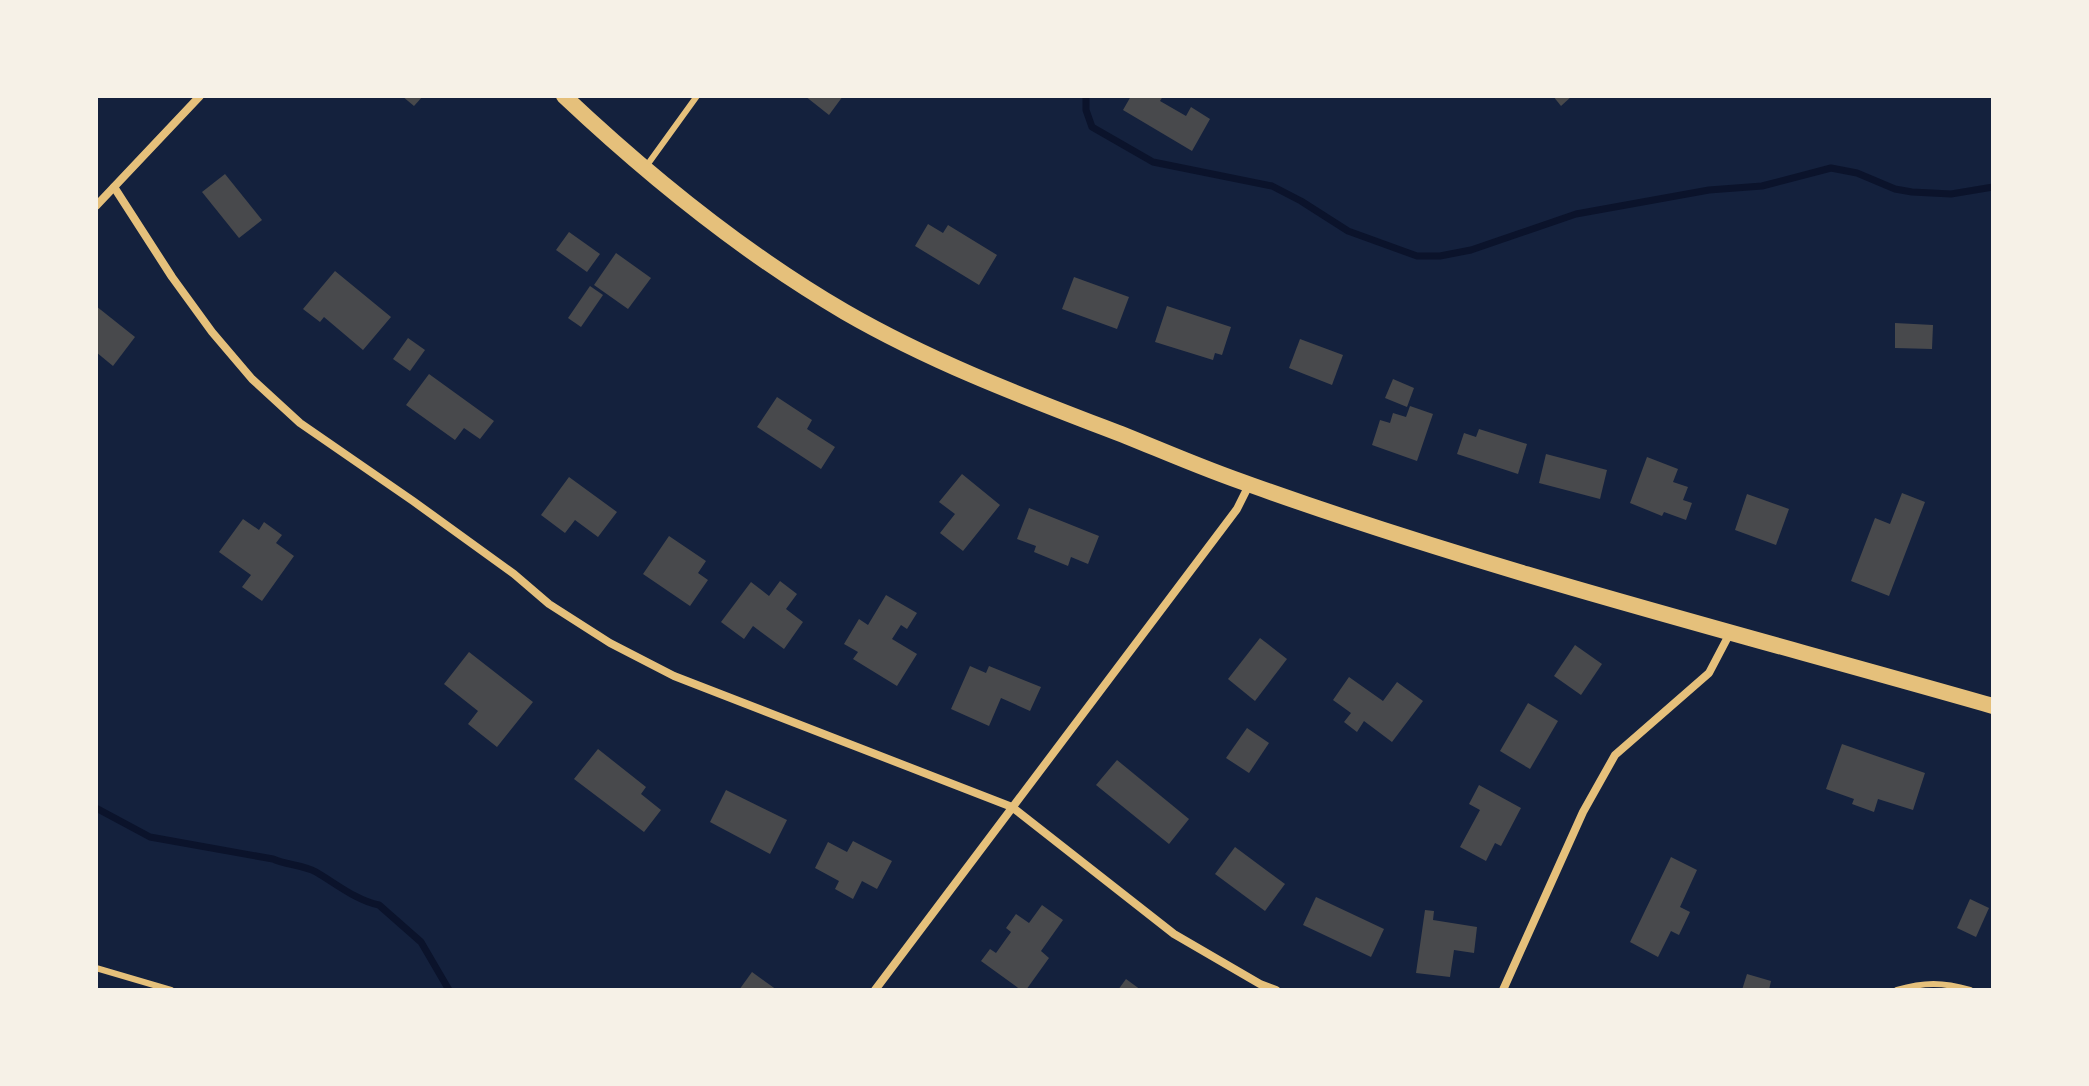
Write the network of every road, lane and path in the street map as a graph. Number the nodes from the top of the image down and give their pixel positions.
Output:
1 (200, 96) edge
2 (564, 96) edge
3 (697, 96) edge
4 (645, 168) junction
5 (114, 187) junction
6 (96, 206) edge
7 (1249, 485) junction
8 (1730, 633) junction
9 (1993, 706) edge
10 (1012, 807) junction
11 (96, 968) edge
12 (171, 990) edge
13 (875, 990) edge
14 (1276, 990) edge
15 (1503, 990) edge
16 (1897, 990) edge
17 (1970, 990) edge

1 - 5 street
2 - 4 main road
3 - 4 lane
4 - 7 main road
5 - 6 street
5 - 10 street
7 - 8 main road
7 - 10 street
8 - 9 main road
8 - 15 street
10 - 13 street
10 - 14 street
11 - 12 lane
16 - 17 lane

